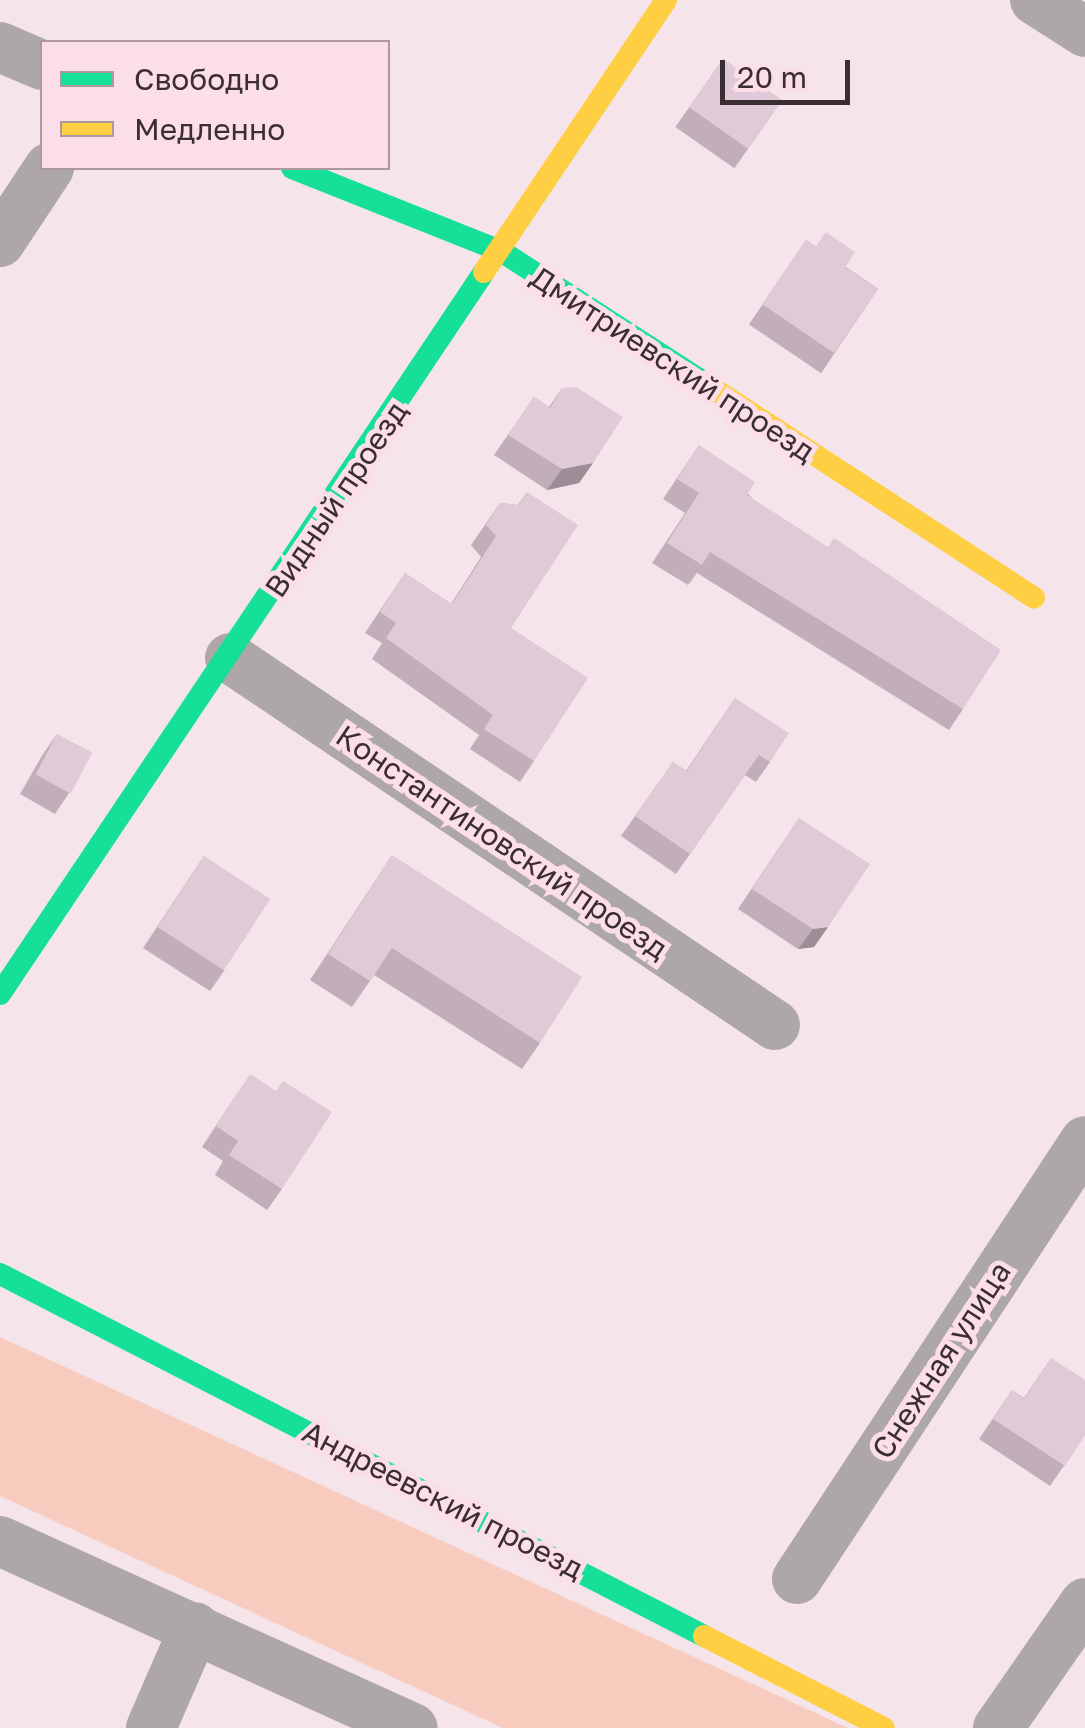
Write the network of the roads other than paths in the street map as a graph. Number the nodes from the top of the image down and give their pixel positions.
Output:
1 (666, 0) edge
2 (1036, 0) edge
3 (1085, 32) edge
4 (0, 46) edge
5 (40, 64) edge
6 (48, 170) edge
7 (297, 170) edge
8 (0, 242) edge
9 (500, 252) junction
10 (1034, 598) dead end
11 (230, 658) junction
12 (0, 994) edge
13 (774, 1025) dead end
14 (1085, 1141) edge
15 (0, 1274) edge
16 (0, 1540) edge
17 (797, 1579) dead end
18 (1085, 1603) edge
19 (196, 1627) junction
20 (151, 1728) edge
21 (413, 1728) edge
22 (884, 1728) edge
23 (998, 1728) edge

1 - 9 street, Видный проезд
2 - 3 street
4 - 5 street
6 - 8 street
7 - 9 street, Дмитриевский проезд
9 - 10 street, Дмитриевский проезд
9 - 11 street, Видный проезд
11 - 12 street, Видный проезд
11 - 13 street, Константиновский проезд
14 - 17 street, Снежная улица
15 - 22 street, Андреевский проезд
16 - 19 street
18 - 23 street
19 - 20 street
19 - 21 street

